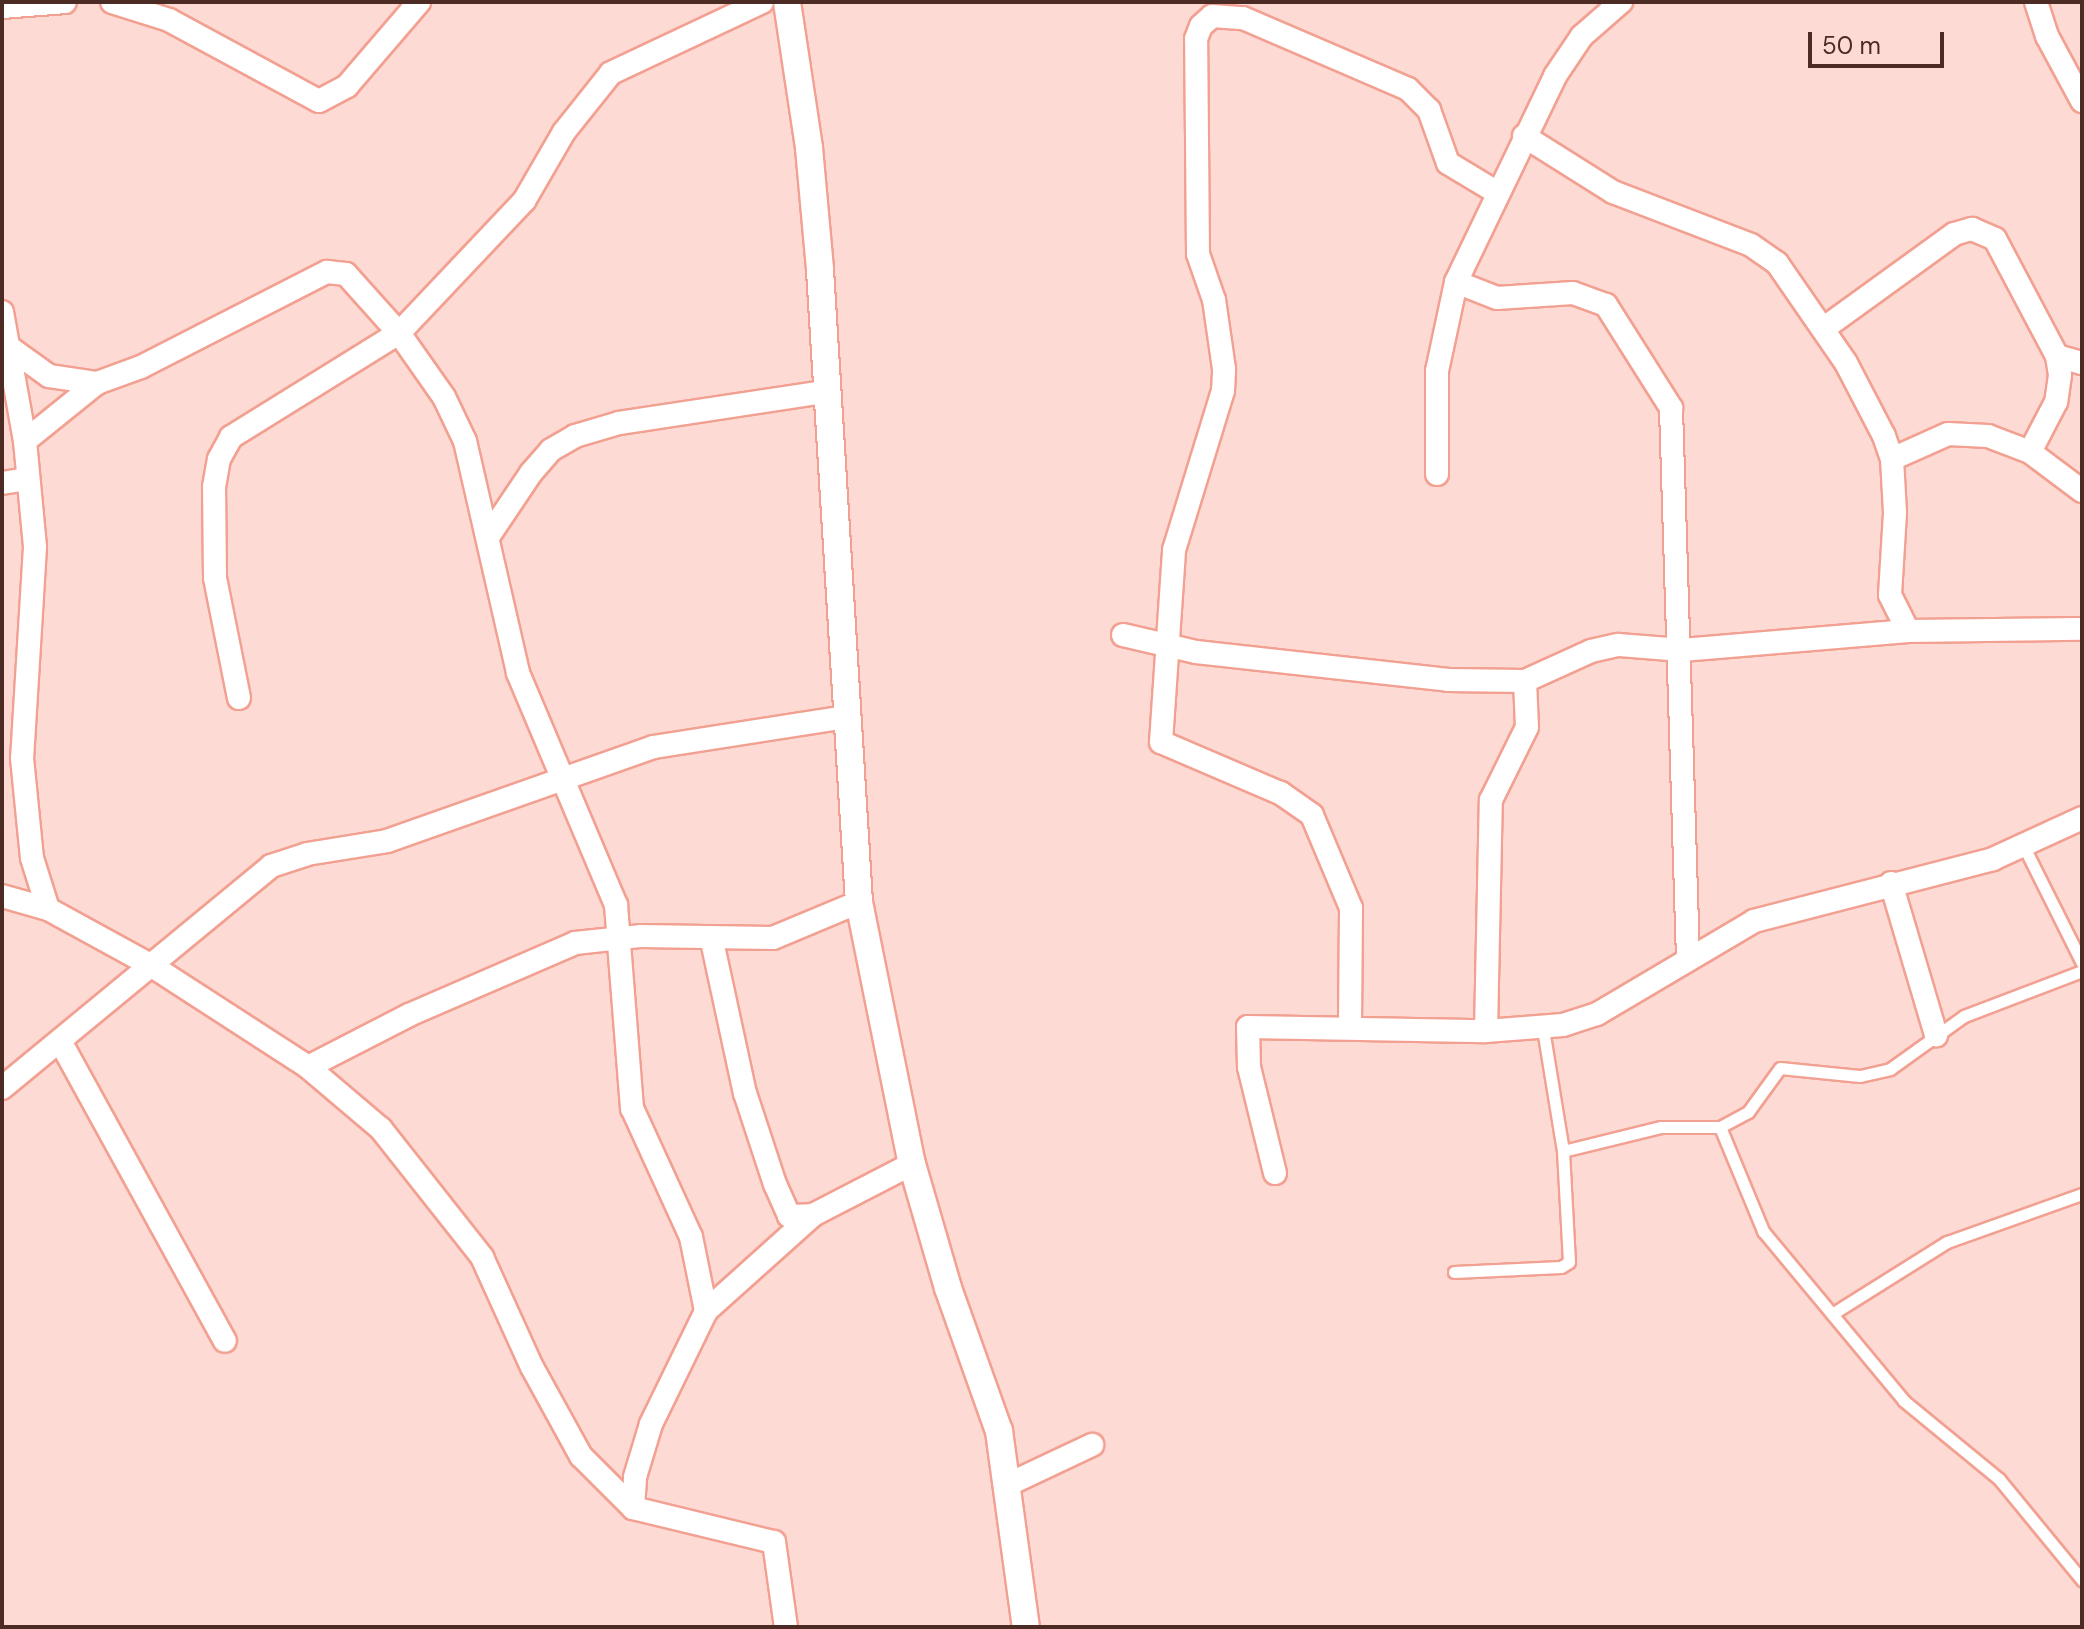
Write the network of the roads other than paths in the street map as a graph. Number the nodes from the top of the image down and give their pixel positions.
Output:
1 (65, 2) edge
2 (112, 2) edge
3 (419, 2) edge
4 (762, 2) edge
5 (787, 2) edge
6 (1621, 2) edge
7 (2036, 2) edge
8 (2, 7) edge
9 (2082, 101) edge
10 (1524, 136) junction
11 (1496, 192) junction
12 (1456, 282) junction
13 (2, 312) edge
14 (1823, 329) junction
15 (399, 333) junction
16 (10, 348) junction
17 (2057, 356) junction
18 (2082, 363) edge
19 (97, 383) junction
20 (825, 392) junction
21 (25, 441) junction
22 (2030, 452) junction
23 (1892, 459) junction
24 (1437, 474) dead end
25 (27, 479) junction
26 (2, 483) edge
27 (2082, 491) edge
28 (488, 537) junction
29 (2082, 629) edge
30 (1908, 631) junction
31 (1123, 635) dead end
32 (1169, 646) junction
33 (1682, 650) junction
34 (1525, 681) junction
35 (239, 698) dead end
36 (846, 717) junction
37 (566, 777) junction
38 (2082, 818) edge
39 (2025, 849) junction
40 (1891, 883) junction
41 (2, 896) edge
42 (859, 902) junction
43 (48, 909) junction
44 (620, 939) junction
45 (712, 941) junction
46 (1688, 959) junction
47 (2082, 963) edge
48 (152, 966) junction
49 (2082, 971) edge
50 (1350, 1025) junction
51 (1543, 1029) junction
52 (1486, 1031) junction
53 (1936, 1035) junction
54 (60, 1041) junction
55 (308, 1067) junction
56 (2, 1088) edge
57 (1720, 1127) junction
58 (1563, 1151) junction
59 (912, 1164) junction
60 (1275, 1173) dead end
61 (2082, 1194) edge
62 (813, 1215) junction
63 (1454, 1272) dead end
64 (706, 1311) junction
65 (1832, 1314) junction
66 (225, 1341) dead end
67 (1092, 1445) dead end
68 (1009, 1484) junction
69 (633, 1508) junction
70 (2082, 1580) edge
71 (786, 1627) edge
72 (1026, 1627) edge

1 - 8 street
2 - 3 street
4 - 15 street
5 - 20 street
6 - 10 street
7 - 9 street
10 - 11 street
10 - 14 street
11 - 12 street
11 - 32 street
12 - 24 street
12 - 33 street
13 - 16 street
14 - 17 street
14 - 23 street
15 - 19 street
15 - 28 street
15 - 35 street
16 - 19 street
16 - 21 street
17 - 18 street
17 - 22 street
19 - 21 street
20 - 28 street
20 - 36 street
21 - 25 street
22 - 23 street
22 - 27 street
23 - 30 street
25 - 26 street
25 - 43 street
28 - 37 street
29 - 30 street
30 - 33 street
31 - 32 street
32 - 34 street
32 - 50 street
33 - 34 street
33 - 46 street
34 - 52 street
36 - 37 street
36 - 42 street
37 - 44 street
37 - 48 street
38 - 39 street
39 - 40 street
39 - 47 lane
40 - 46 street
40 - 53 street
41 - 43 street
42 - 45 street
42 - 59 street
43 - 48 street
44 - 45 street
44 - 55 street
44 - 64 street
45 - 62 street
46 - 51 street
48 - 54 street
48 - 55 street
49 - 53 lane
50 - 52 street
50 - 60 street
51 - 52 street
51 - 58 lane
53 - 57 lane
54 - 56 street
54 - 66 street
55 - 69 street
57 - 58 lane
57 - 65 lane
58 - 63 lane
59 - 62 street
59 - 68 street
61 - 65 lane
62 - 64 street
64 - 69 street
65 - 70 lane
67 - 68 street
68 - 72 street
69 - 71 street

